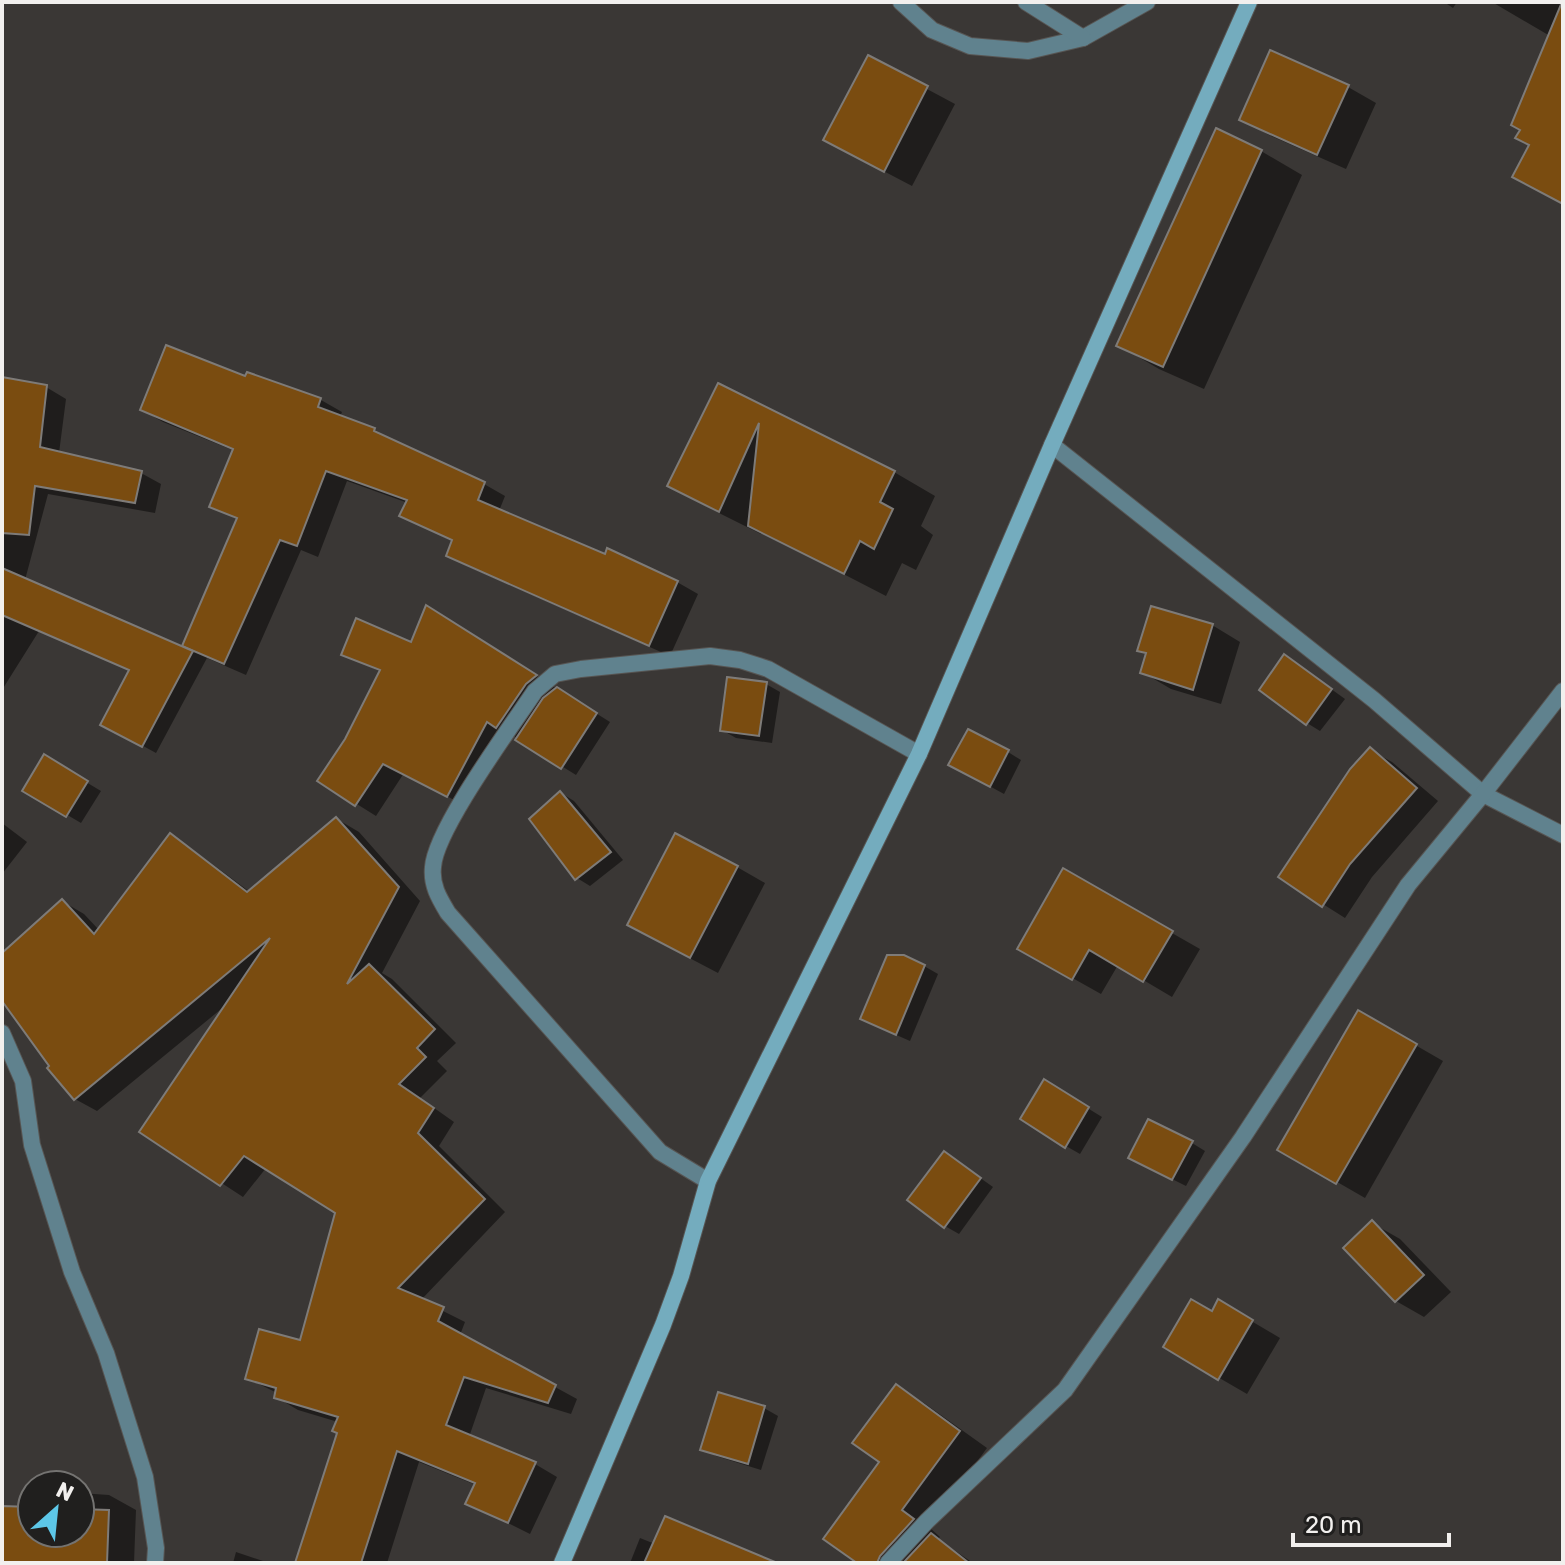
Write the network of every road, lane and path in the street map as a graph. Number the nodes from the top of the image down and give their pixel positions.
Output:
1 (901, 2) edge
2 (1026, 2) edge
3 (1147, 2) edge
4 (1249, 2) edge
5 (1083, 38) junction
6 (1052, 445) junction
7 (1563, 691) edge
8 (919, 754) junction
9 (1483, 794) junction
10 (1563, 835) edge
11 (2, 1033) edge
12 (708, 1181) junction
13 (155, 1563) edge
14 (562, 1563) edge
15 (888, 1563) edge

1 - 5 street
2 - 5 street
3 - 5 street
4 - 6 street
6 - 8 street
6 - 9 street
7 - 9 street
8 - 12 street
8 - 12 street
9 - 10 street
9 - 15 street
11 - 13 street
12 - 14 street

